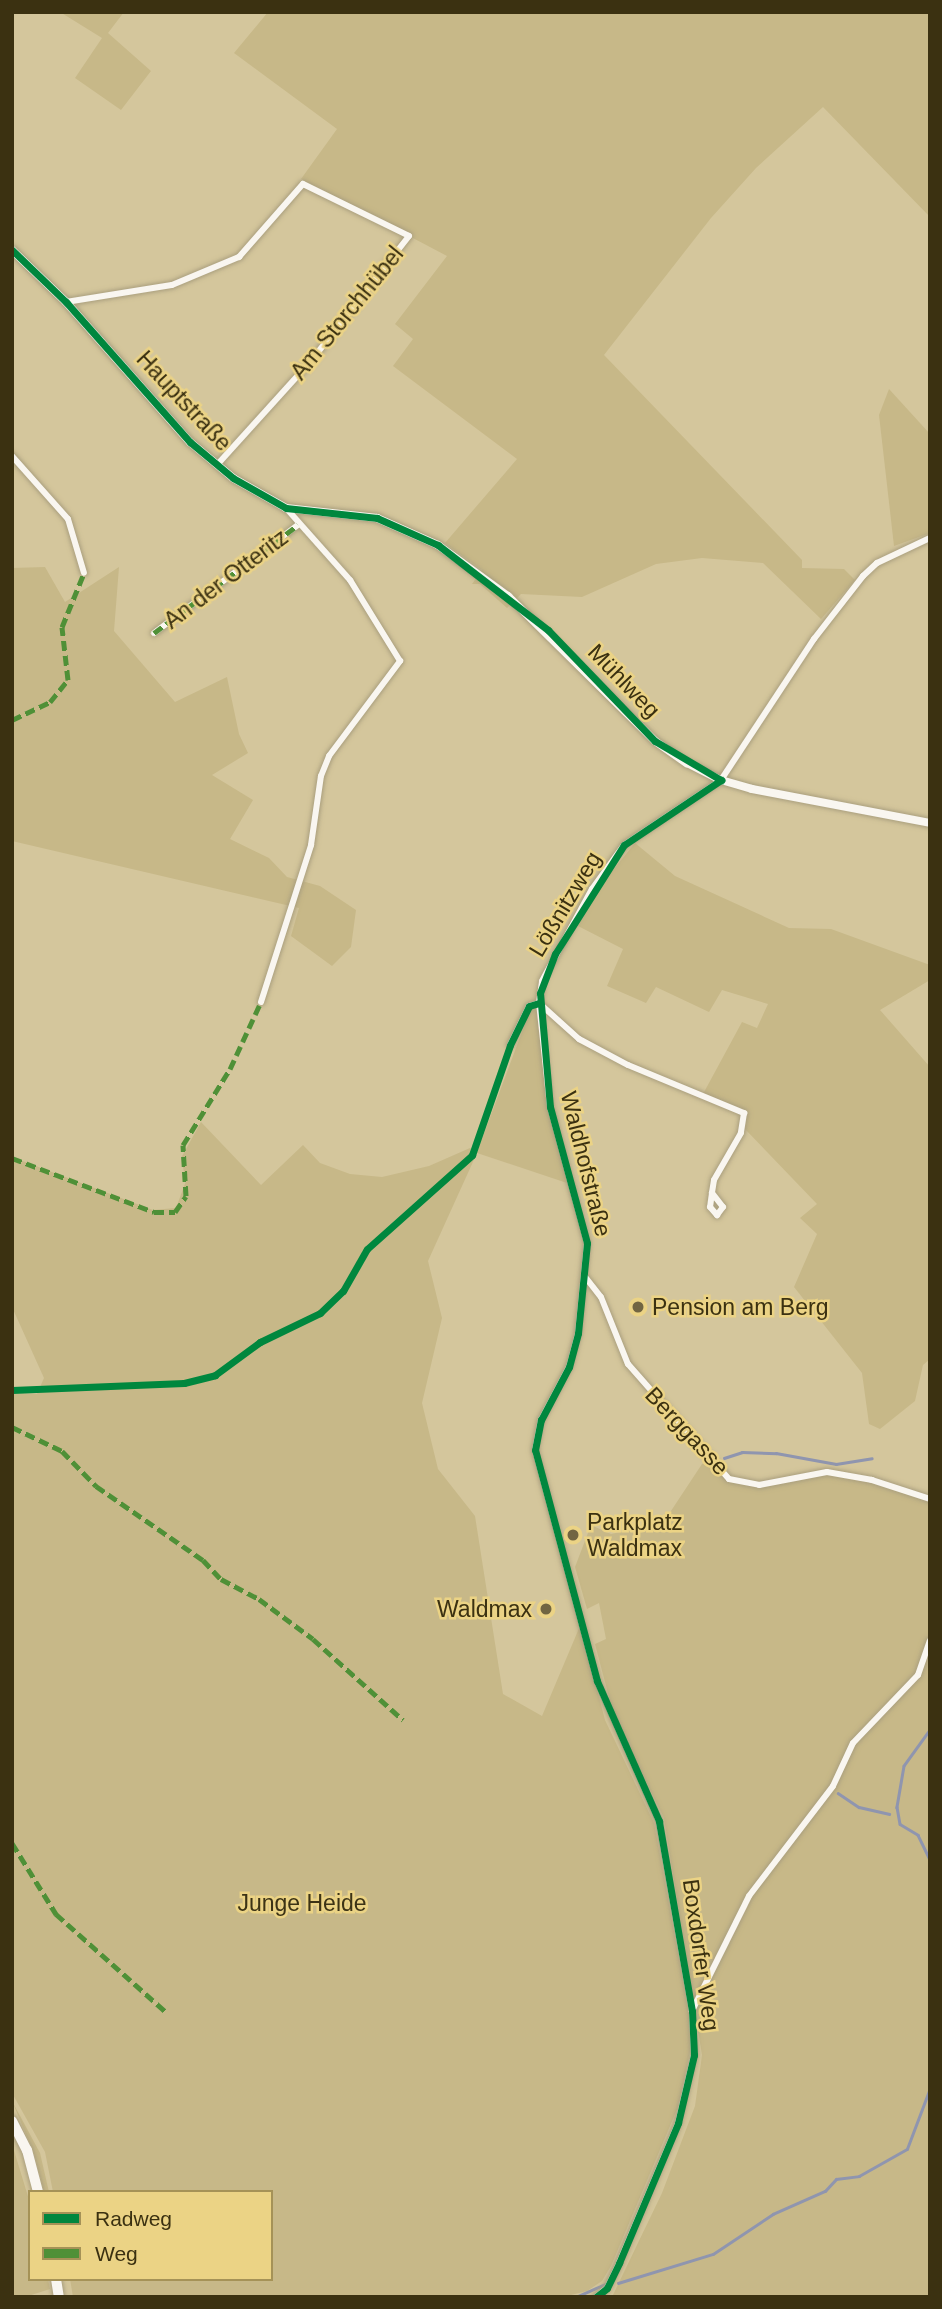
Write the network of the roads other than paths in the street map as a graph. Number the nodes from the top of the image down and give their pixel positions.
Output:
1 (12, 250) edge
2 (66, 302) junction
3 (12, 456) edge
4 (218, 465) junction
5 (286, 509) junction
6 (298, 525) junction
7 (930, 538) edge
8 (84, 572) dead end
9 (508, 596) joint
10 (154, 633) dead end
11 (721, 780) junction
12 (930, 823) edge
13 (261, 1002) dead end
14 (539, 1003) junction
15 (510, 1045) dead end
16 (712, 1193) dead end
17 (586, 1278) junction
18 (930, 1499) edge
19 (930, 1641) edge
20 (592, 1653) joint
21 (692, 2011) junction
22 (12, 2121) edge
23 (37, 2190) edge
24 (596, 2297) edge

1 - 2 street, Hauptstraße
2 - 4 street, Hauptstraße
2 - 4 street, Am Storchhübel
3 - 8 street
4 - 5 street, Hauptstraße
5 - 6 street
5 - 9 street, Hauptstraße
6 - 10 street, An der Otteritz
6 - 13 street
7 - 11 street, Lößnitzweg
9 - 11 street, Mühlweg
11 - 12 street, Mühlweg
11 - 14 street, Lößnitzweg
14 - 15 street, Lößnitzweg
14 - 16 street
14 - 17 street, Waldhofstraße
17 - 18 street, Berggasse
17 - 20 street, Waldhofstraße
19 - 21 street
20 - 21 street, Boxdorfer Weg
21 - 24 street, Boxdorfer Weg
22 - 23 main road

